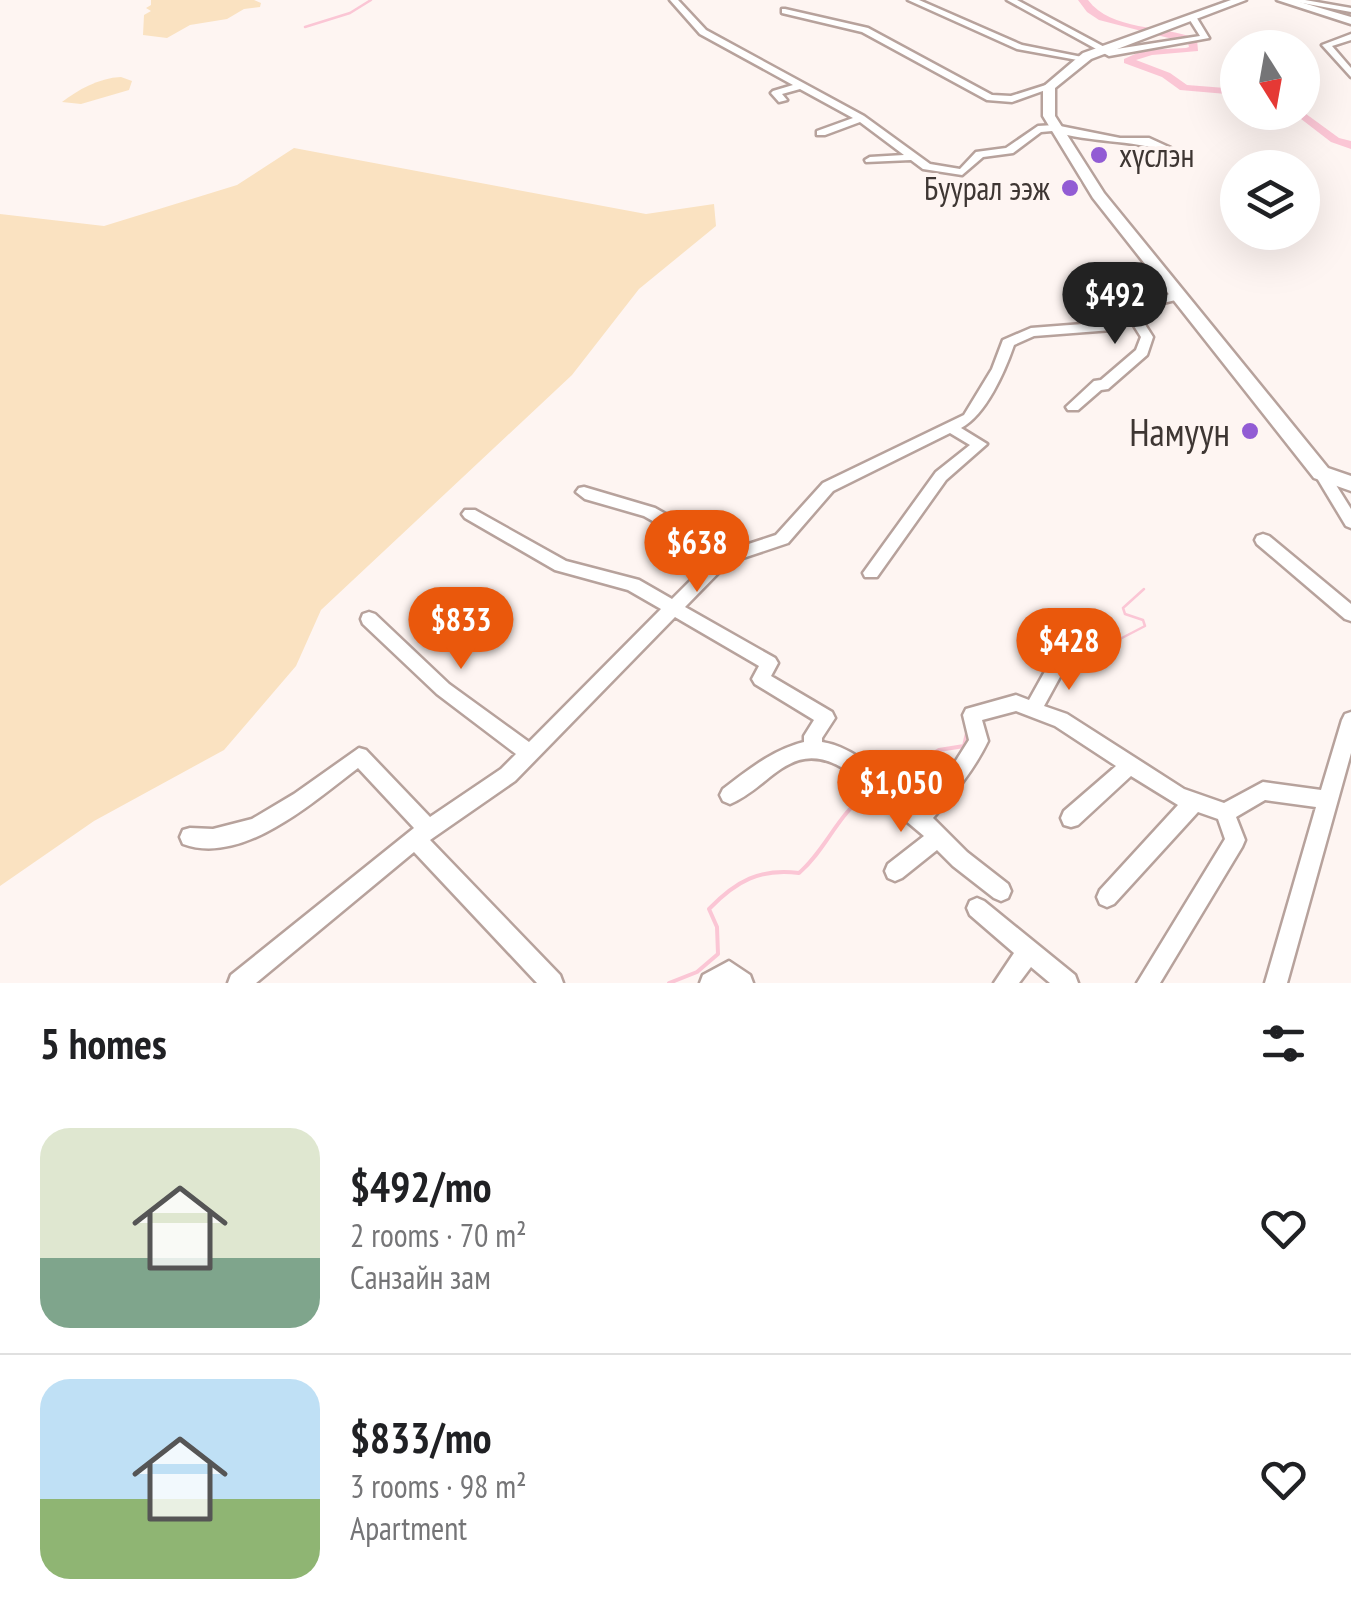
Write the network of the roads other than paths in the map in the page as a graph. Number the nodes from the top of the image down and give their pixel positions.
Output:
1 (674, 0) edge
2 (912, 0) edge
3 (1011, 0) edge
4 (1241, 0) edge
5 (1286, 0) edge
6 (1332, 3) edge
7 (1351, 10) edge
8 (785, 11) dead end
9 (1192, 17) junction
10 (1351, 21) edge
11 (1351, 38) edge
12 (1101, 50) junction
13 (1084, 58) junction
14 (764, 67) junction
15 (742, 70) dead end
16 (1351, 74) edge
17 (800, 86) junction
18 (1049, 87) junction
19 (782, 100) dead end
20 (861, 118) junction
21 (1056, 129) junction
22 (821, 134) dead end
23 (1168, 149) dead end
24 (913, 158) junction
25 (870, 160) dead end
26 (1094, 280) dead end
27 (1180, 294) junction
28 (1130, 310) junction
29 (1072, 407) dead end
30 (952, 428) junction
31 (1321, 473) junction
32 (1351, 484) edge
33 (584, 492) dead end
34 (470, 514) dead end
35 (1351, 522) edge
36 (1262, 540) dead end
37 (722, 559) junction
38 (871, 573) dead end
39 (675, 608) junction
40 (1351, 614) edge
41 (369, 619) dead end
42 (1064, 653) dead end
43 (1032, 709) junction
44 (1351, 720) edge
45 (814, 749) junction
46 (530, 754) junction
47 (1130, 764) junction
48 (730, 795) dead end
49 (1329, 800) junction
50 (1194, 802) junction
51 (1224, 813) junction
52 (920, 818) junction
53 (1071, 818) dead end
54 (422, 834) junction
55 (190, 837) dead end
56 (938, 837) junction
57 (895, 872) dead end
58 (1001, 891) dead end
59 (1106, 897) dead end
60 (977, 908) dead end
61 (1028, 953) junction
62 (239, 983) edge
63 (552, 983) edge
64 (711, 983) edge
65 (742, 983) edge
66 (1005, 983) edge
67 (1067, 983) edge
68 (1148, 983) edge
69 (1276, 983) edge

1 - 14 street
2 - 13 street
3 - 12 street
4 - 9 main road
5 - 6 street
5 - 10 main road
6 - 7 street
8 - 18 street
9 - 12 main road
9 - 12 street
11 - 16 street
12 - 13 main road
13 - 18 main road
14 - 15 street
14 - 17 street
17 - 19 street
17 - 20 street
18 - 21 main road
20 - 22 street
20 - 24 street
21 - 23 street
21 - 24 street
21 - 27 main road
24 - 25 street
26 - 28 street
27 - 28 street
27 - 31 main road
28 - 29 street
28 - 30 street
30 - 37 street
30 - 38 street
31 - 32 main road
31 - 35 street
33 - 37 street
34 - 39 street
36 - 40 street
37 - 39 street
39 - 45 street
39 - 46 street
41 - 46 street
42 - 43 street
43 - 47 street
43 - 52 street
44 - 49 street
45 - 48 street
45 - 52 street
46 - 54 street
47 - 50 street
47 - 53 street
49 - 51 street
49 - 69 street
50 - 51 street
50 - 59 street
51 - 68 street
52 - 56 street
54 - 55 street
54 - 62 street
54 - 63 street
56 - 57 street
56 - 58 street
60 - 61 street
61 - 66 street
61 - 67 street
64 - 65 street

